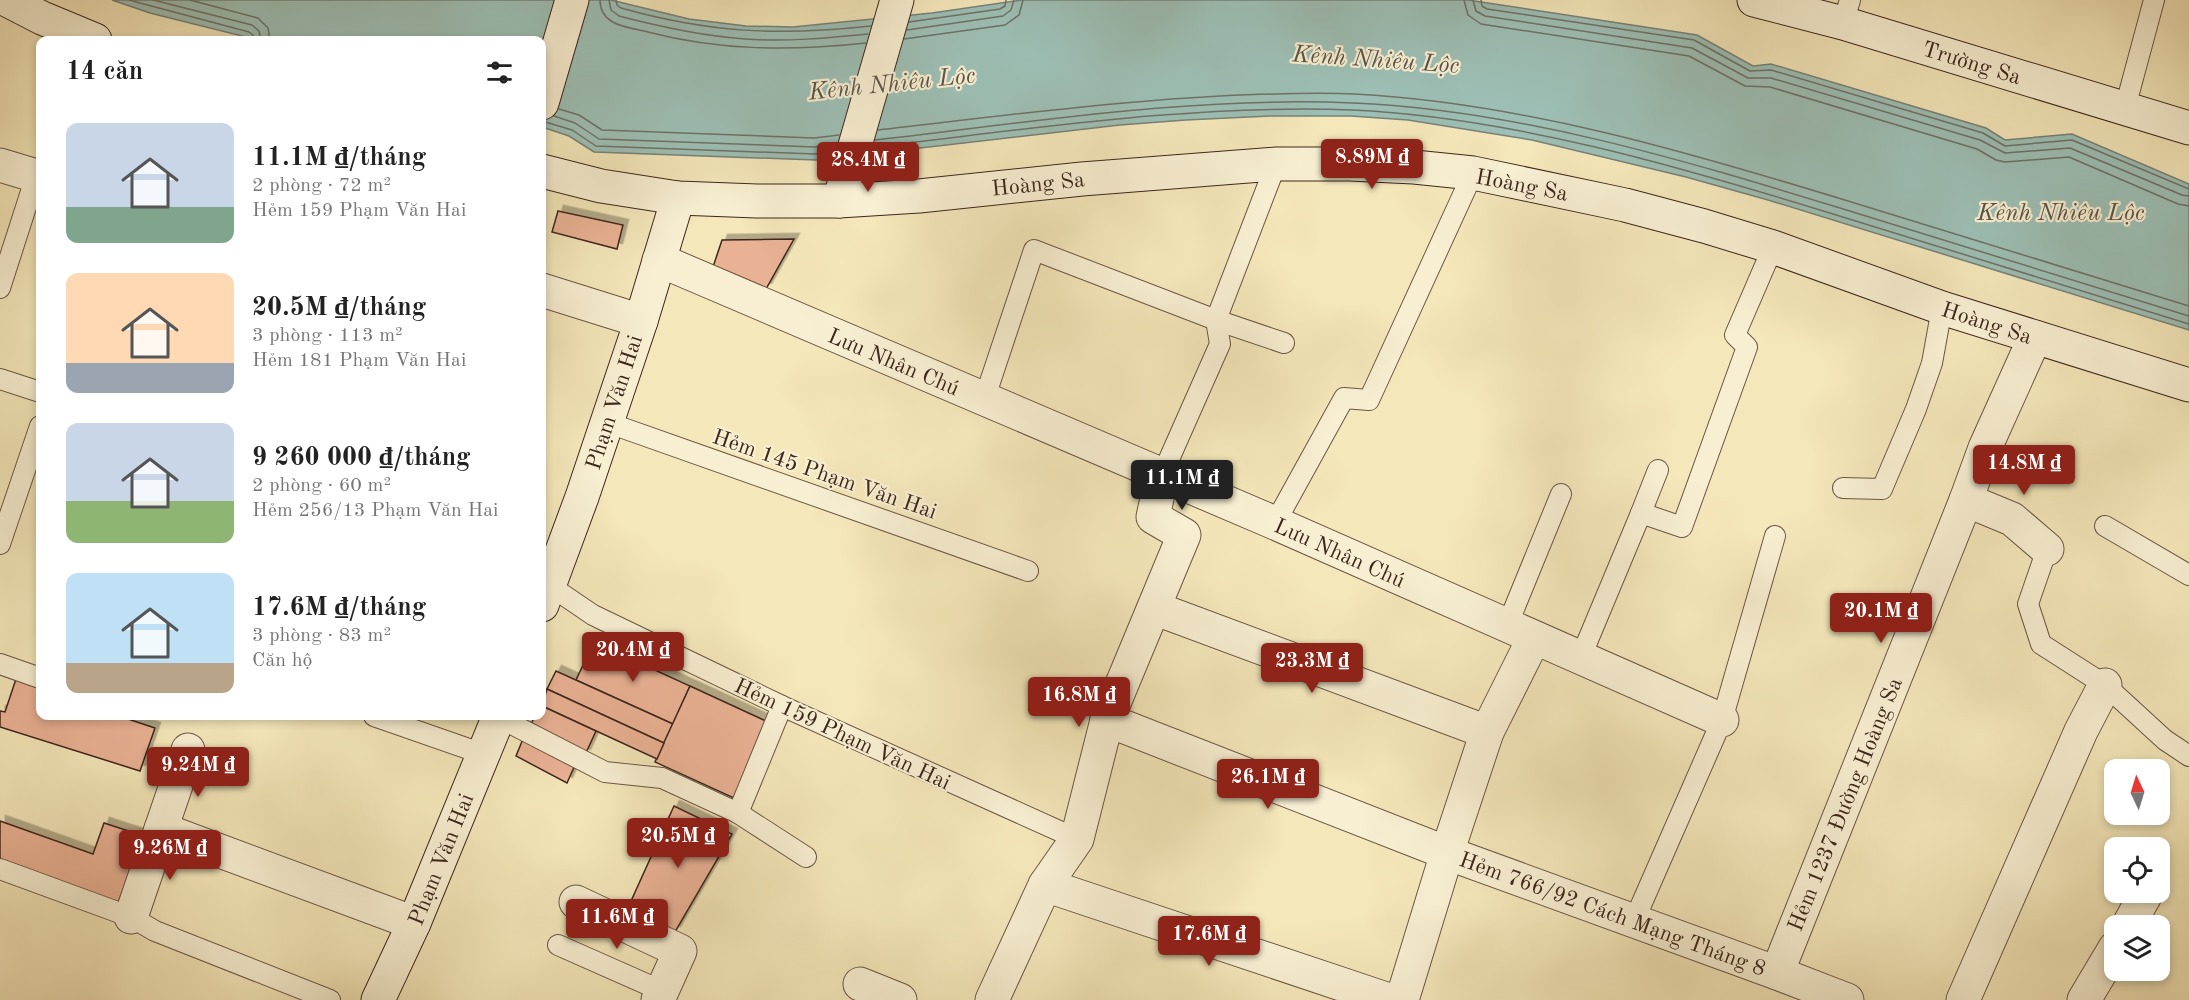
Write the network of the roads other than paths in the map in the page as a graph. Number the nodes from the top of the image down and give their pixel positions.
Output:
1 (7, 0) edge
2 (572, 0) edge
3 (897, 0) edge
4 (1755, 0) edge
5 (2154, 0) edge
6 (1786, 4) edge
7 (1846, 12) edge
8 (85, 36) edge
9 (546, 89) edge
10 (2125, 108) junction
11 (2189, 128) edge
12 (1276, 164) junction
13 (0, 165) edge
14 (546, 172) edge
15 (1473, 173) junction
16 (36, 176) edge
17 (36, 183) edge
18 (843, 187) junction
19 (678, 198) junction
20 (1773, 247) junction
21 (659, 260) junction
22 (0, 288) edge
23 (546, 291) edge
24 (1942, 308) junction
25 (1216, 320) junction
26 (640, 321) junction
27 (2035, 337) junction
28 (1284, 344) dead end
29 (0, 379) edge
30 (2189, 385) edge
31 (36, 391) edge
32 (984, 400) junction
33 (606, 422) junction
34 (36, 438) edge
35 (1658, 470) dead end
36 (1162, 475) junction
37 (1843, 488) dead end
38 (1561, 494) dead end
39 (1966, 500) junction
40 (1641, 513) junction
41 (1275, 523) junction
42 (2105, 526) dead end
43 (1775, 536) dead end
44 (0, 544) edge
45 (2047, 549) joint
46 (1028, 571) dead end
47 (2189, 575) edge
48 (546, 585) edge
49 (546, 591) edge
50 (1154, 608) junction
51 (1520, 632) junction
52 (1580, 659) junction
53 (0, 664) edge
54 (36, 677) edge
55 (2105, 685) junction
56 (782, 706) junction
57 (385, 720) edge
58 (496, 720) edge
59 (506, 720) edge
60 (1107, 720) junction
61 (1722, 720) junction
62 (1487, 732) junction
63 (188, 750) dead end
64 (483, 754) junction
65 (2189, 756) edge
66 (738, 813) junction
67 (161, 829) junction
68 (1077, 839) junction
69 (1447, 853) junction
70 (806, 857) dead end
71 (0, 869) edge
72 (1045, 885) junction
73 (576, 902) dead end
74 (131, 917) junction
75 (1634, 921) junction
76 (414, 923) junction
77 (558, 945) dead end
78 (2104, 966) edge
79 (1777, 973) junction
80 (860, 984) dead end
81 (660, 996) edge
82 (330, 1000) edge
83 (378, 1000) edge
84 (900, 1000) edge
85 (992, 1000) edge
86 (1389, 1000) edge
87 (1402, 1000) edge
88 (1846, 1000) edge
89 (1963, 1000) edge
90 (2084, 1000) edge

1 - 8 street
2 - 9 street
3 - 18 street
4 - 6 street, Trường Sa
5 - 10 lane
6 - 7 street, Trường Sa
7 - 10 street, Trường Sa
10 - 11 street, Trường Sa
12 - 15 street, Hoàng Sa
12 - 18 street, Hoàng Sa
12 - 25 lane
13 - 16 street
14 - 19 street, Hoàng Sa
15 - 20 street, Hoàng Sa
15 - 41 lane
17 - 22 lane
18 - 19 street, Hoàng Sa
19 - 21 street, Phạm Văn Hai
20 - 24 street, Hoàng Sa
20 - 40 lane
21 - 26 street, Phạm Văn Hai
21 - 32 street, Lưu Nhân Chú
23 - 26 street
24 - 27 street, Hoàng Sa
24 - 37 lane
25 - 28 lane
25 - 32 lane
25 - 36 lane
26 - 33 street, Phạm Văn Hai
27 - 30 street, Hoàng Sa
27 - 39 street, Hẻm 1237 Đường Hoàng Sa
29 - 31 lane
32 - 36 street, Lưu Nhân Chú
33 - 46 lane, Hẻm 145 Phạm Văn Hai
33 - 48 street, Phạm Văn Hai
34 - 44 lane
35 - 40 lane
36 - 41 street, Lưu Nhân Chú
36 - 50 street
38 - 51 lane
39 - 45 street
39 - 79 street, Hẻm 1237 Đường Hoàng Sa
40 - 52 lane
41 - 51 street, Lưu Nhân Chú
42 - 47 lane
43 - 61 lane
45 - 55 lane
49 - 56 lane, Hẻm 159 Phạm Văn Hai
50 - 60 street
50 - 62 street
51 - 52 street, Lưu Nhân Chú
51 - 62 street
52 - 61 street, Lưu Nhân Chú
53 - 54 lane
55 - 65 lane
55 - 89 street
56 - 66 lane
56 - 68 lane, Hẻm 159 Phạm Văn Hai
57 - 64 lane
58 - 64 street, Phạm Văn Hai
59 - 66 lane
60 - 68 street
60 - 69 street, Hẻm 766/92 Cách Mạng Tháng 8
61 - 75 lane
62 - 69 street
63 - 67 street
64 - 76 street, Phạm Văn Hai
66 - 70 lane
67 - 74 street
67 - 76 street
68 - 72 street
69 - 75 street, Hẻm 766/92 Cách Mạng Tháng 8
69 - 87 street
71 - 74 lane
72 - 85 street
72 - 86 street
73 - 81 street
74 - 82 lane
75 - 79 street, Hẻm 766/92 Cách Mạng Tháng 8
76 - 83 street, Phạm Văn Hai
77 - 81 lane
78 - 90 street
79 - 88 street, Hẻm 766/92 Cách Mạng Tháng 8
80 - 84 street

